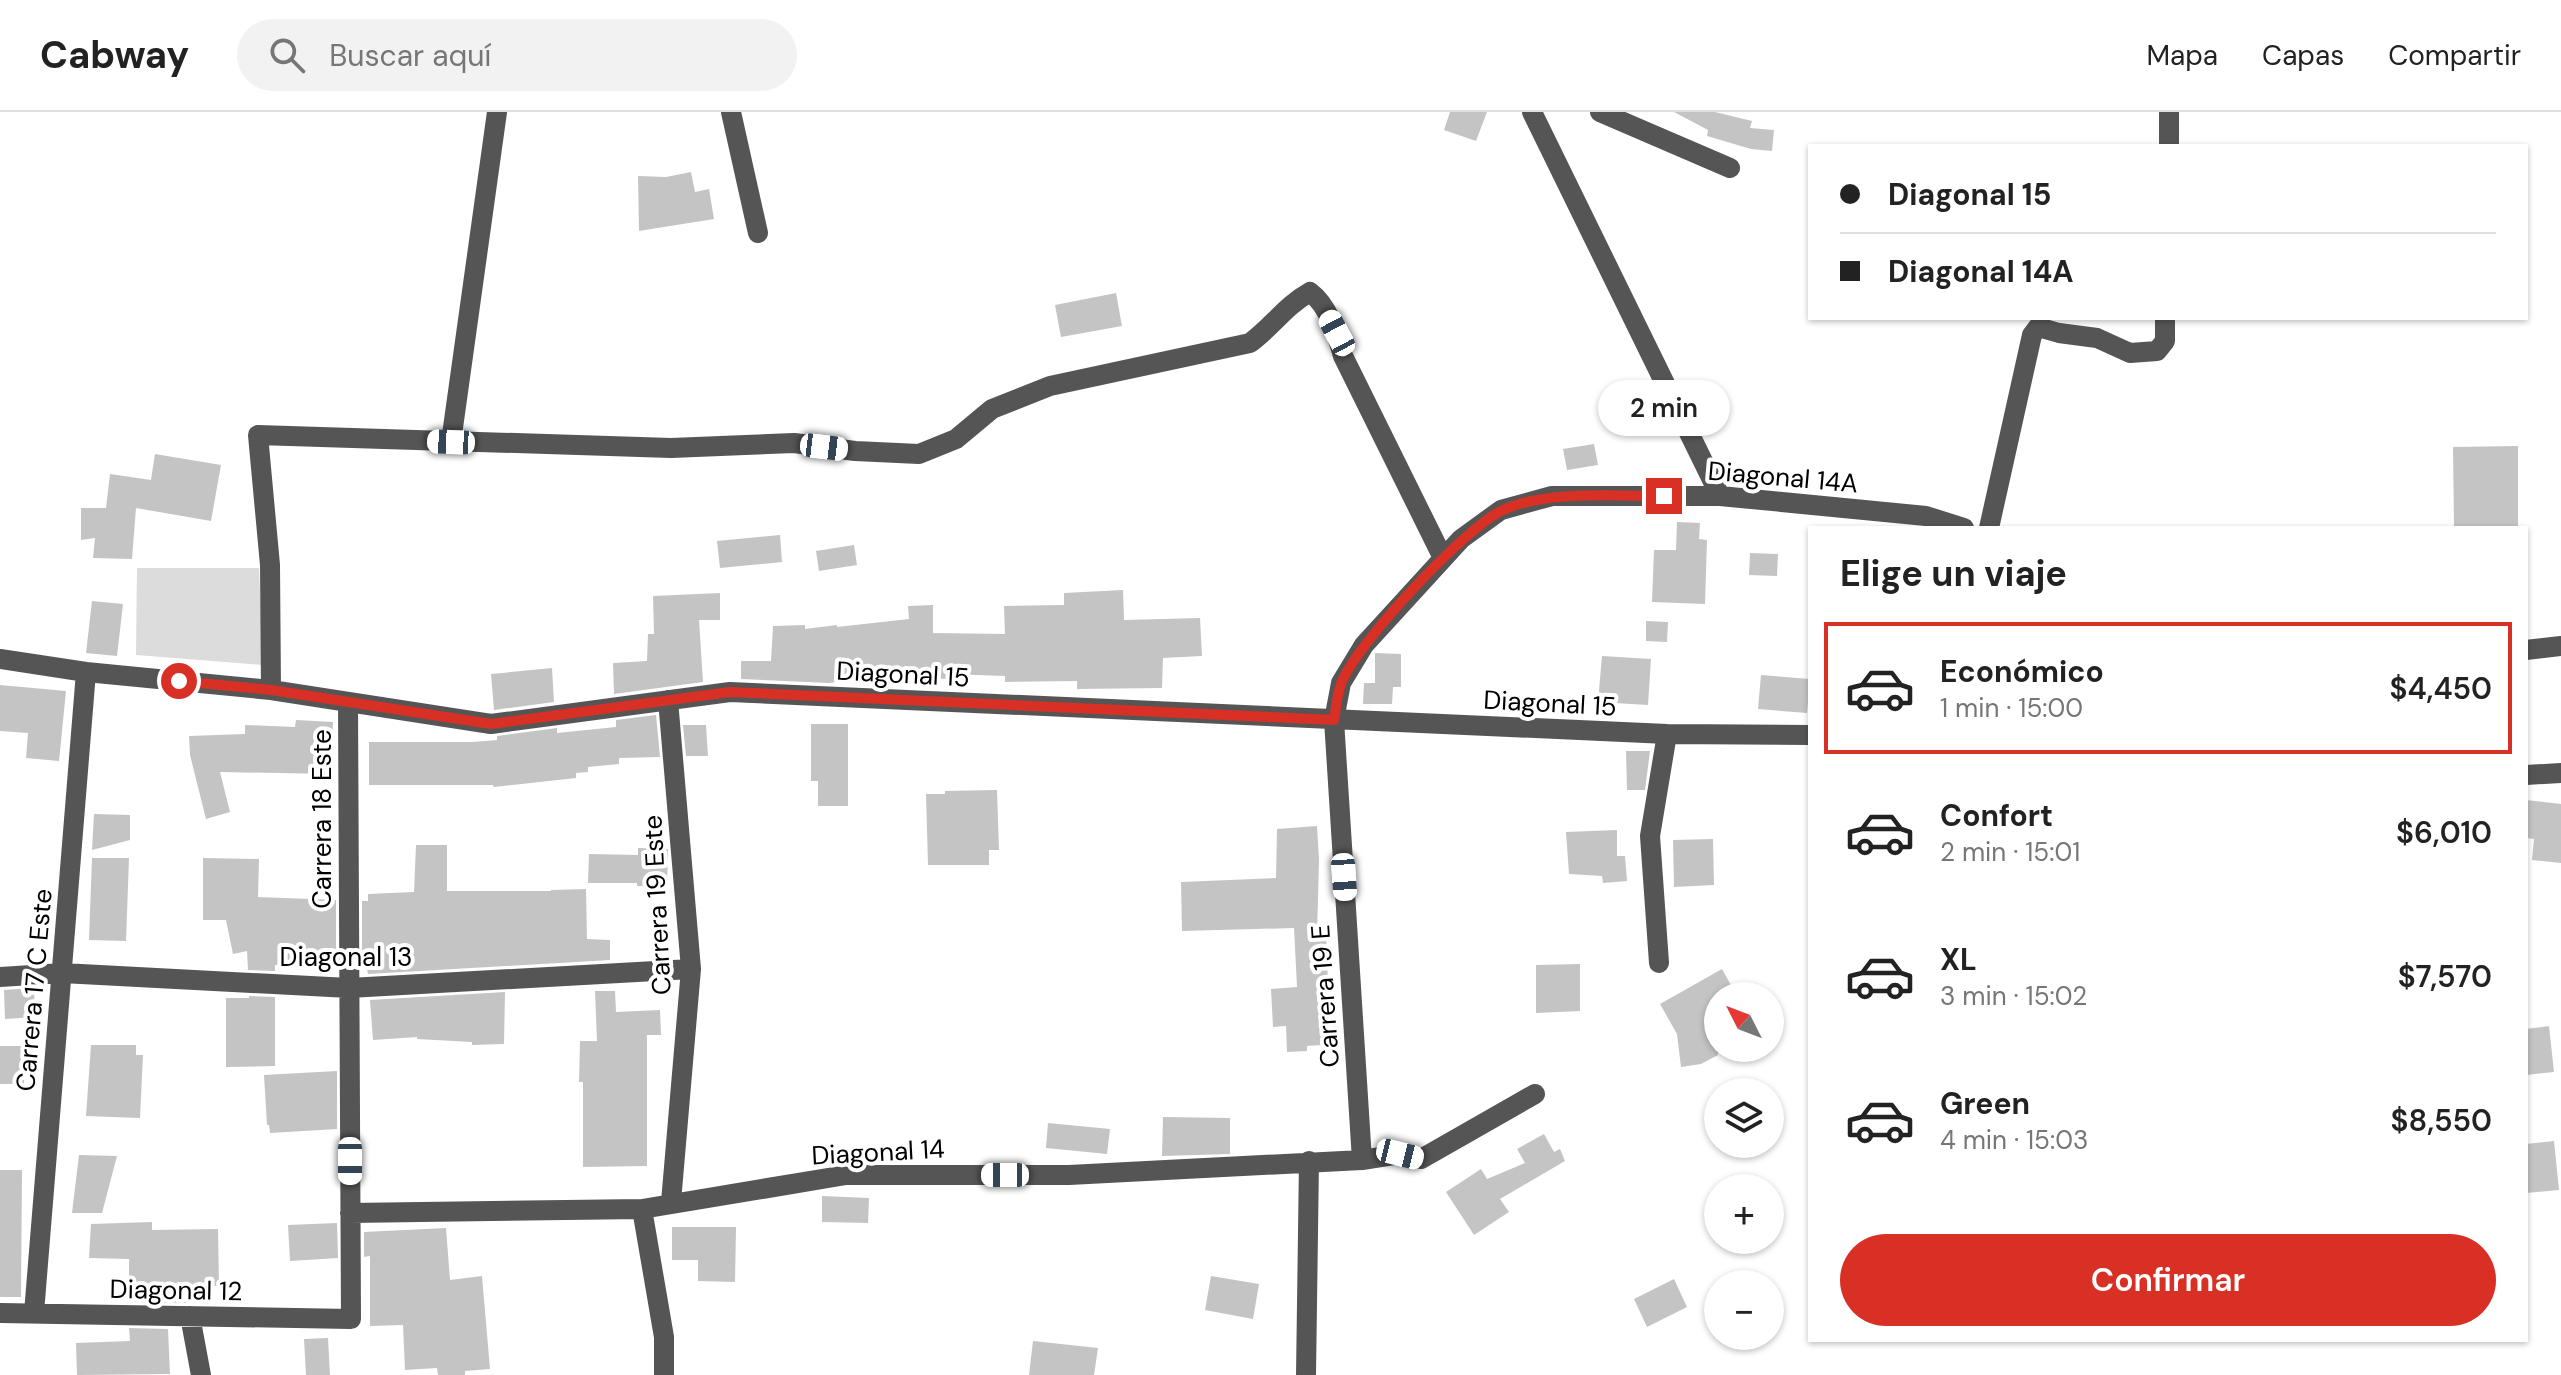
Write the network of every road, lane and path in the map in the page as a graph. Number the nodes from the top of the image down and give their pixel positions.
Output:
1 (497, 112) edge
2 (731, 112) edge
3 (1532, 112) edge
4 (1600, 112) edge
5 (2169, 112) edge
6 (1637, 120) edge
7 (2169, 144) edge
8 (1730, 168) dead end
9 (758, 233) dead end
10 (2165, 320) edge
11 (451, 442) junction
12 (1720, 496) junction
13 (1501, 510) joint
14 (1958, 526) edge
15 (1989, 526) edge
16 (1443, 558) junction
17 (2561, 646) edge
18 (2528, 650) edge
19 (0, 659) edge
20 (86, 672) junction
21 (271, 690) junction
22 (668, 700) junction
23 (348, 703) junction
24 (1334, 720) junction
25 (1667, 734) junction
26 (1808, 735) edge
27 (2561, 773) edge
28 (2528, 775) edge
29 (1659, 963) dead end
30 (691, 969) junction
31 (62, 973) junction
32 (0, 977) edge
33 (349, 988) junction
34 (1535, 1094) dead end
35 (1362, 1160) junction
36 (1309, 1161) junction
37 (671, 1202) junction
38 (642, 1209) junction
39 (350, 1213) junction
40 (0, 1313) edge
41 (34, 1313) junction
42 (190, 1316) junction
43 (351, 1319) joint
44 (201, 1375) edge
45 (664, 1375) edge
46 (1306, 1375) edge

1 - 11 street
2 - 9 street
3 - 12 street
4 - 6 street
5 - 7 street
6 - 8 street
10 - 15 street
11 - 16 street
11 - 21 street
12 - 13 street, Diagonal 14A
12 - 14 street, Diagonal 14A
13 - 16 street, Carrera 19 E
16 - 24 street, Carrera 19 E
17 - 18 street
19 - 20 street, Diagonal 15
20 - 21 street, Diagonal 15
20 - 31 street, Carrera 17 C Este
21 - 23 street, Diagonal 15
22 - 23 street, Diagonal 15
22 - 24 street, Diagonal 15
22 - 30 street, Carrera 19 Este
23 - 33 street, Carrera 18 Este
24 - 25 street, Diagonal 15
24 - 35 street, Carrera 19 E
25 - 26 street, Diagonal 15
25 - 29 street
27 - 28 street
30 - 33 street, Diagonal 13
30 - 37 street, Carrera 19 Este
31 - 32 street, Diagonal 13
31 - 33 street, Diagonal 13
31 - 41 street, Carrera 17 C Este
33 - 39 street, Carrera 18 Este
34 - 35 street, Diagonal 14
35 - 36 street, Diagonal 14
36 - 37 street, Diagonal 14
36 - 46 street
37 - 38 street, Diagonal 14
38 - 39 street, Diagonal 14
38 - 45 street
39 - 43 street, Carrera 18 Este
40 - 41 street, Diagonal 12
41 - 42 street, Diagonal 12
42 - 43 street, Diagonal 12
42 - 44 street

